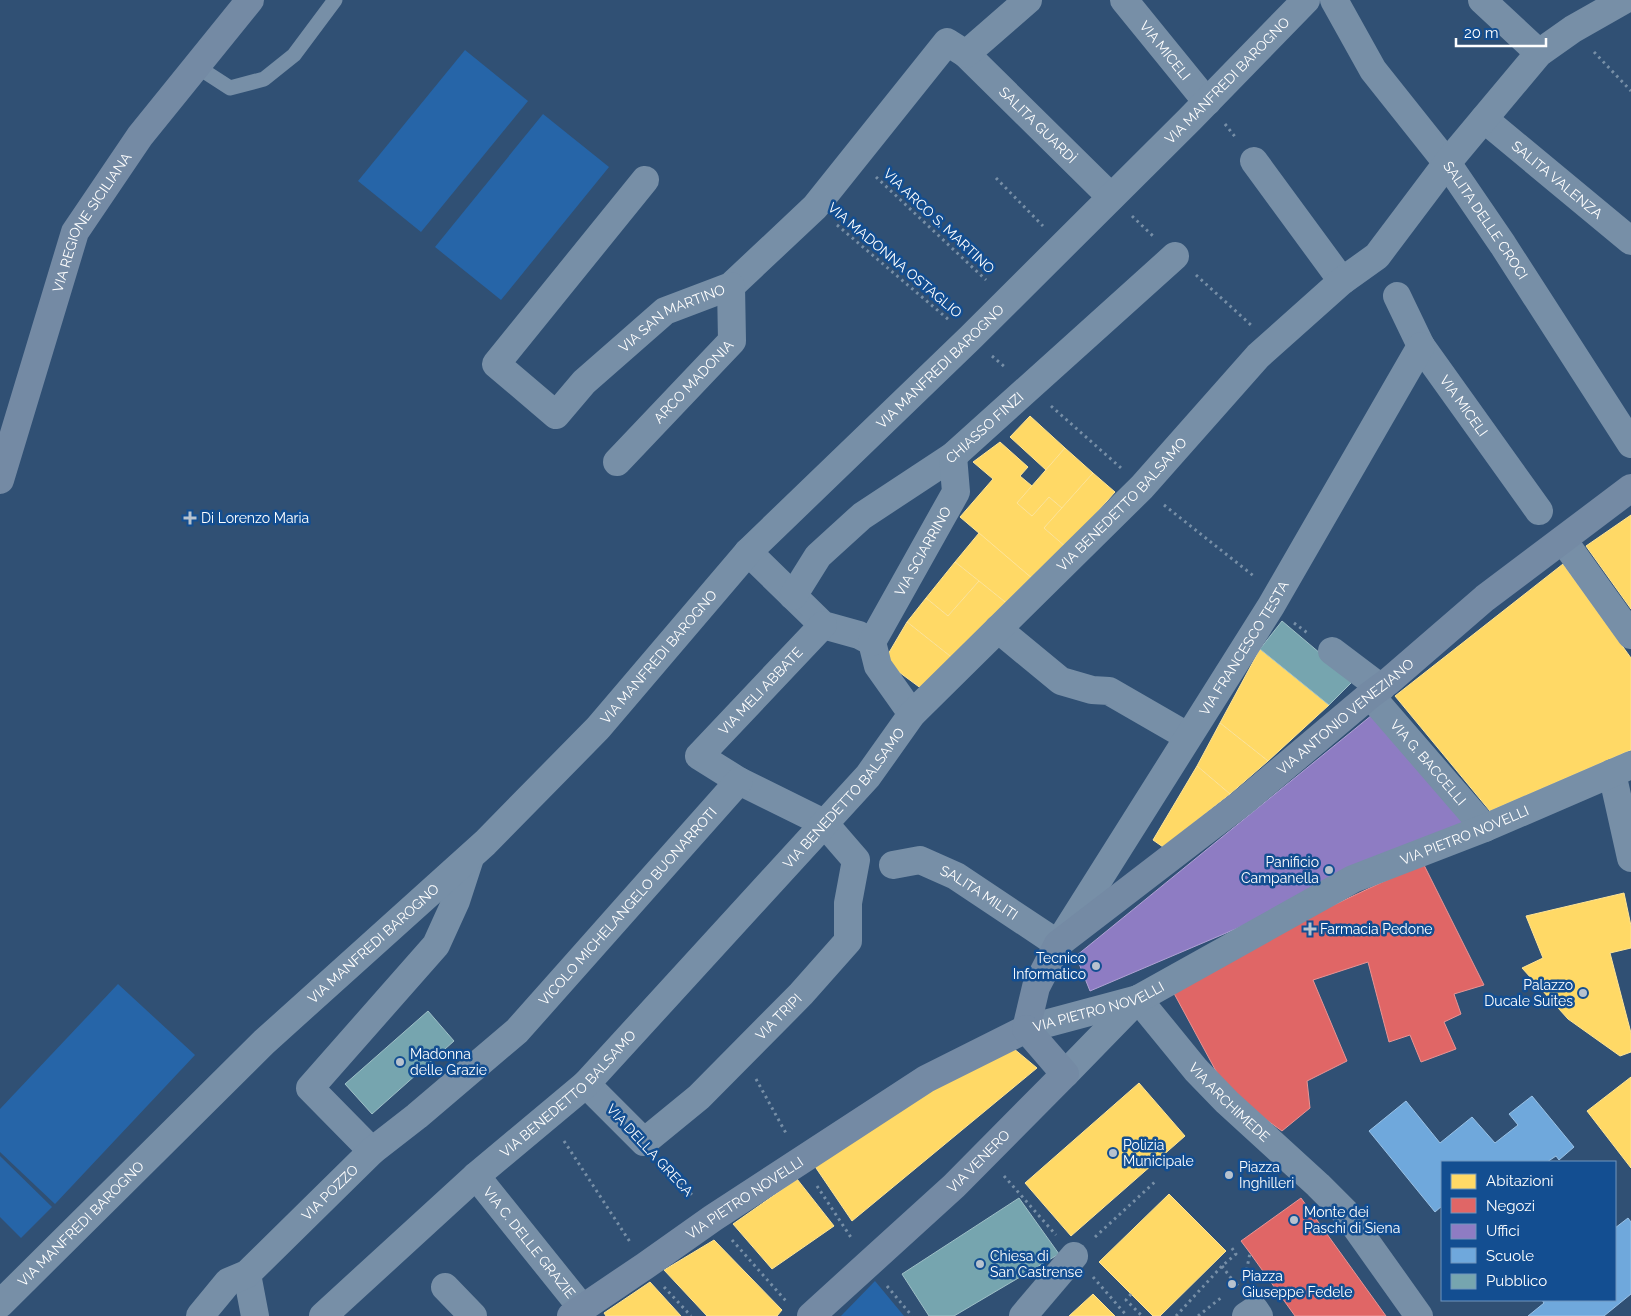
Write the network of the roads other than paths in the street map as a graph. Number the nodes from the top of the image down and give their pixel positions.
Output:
1 (250, 0) edge
2 (336, 0) edge
3 (1028, 0) edge
4 (1124, 0) edge
5 (1306, 0) edge
6 (1334, 0) edge
7 (1624, 0) edge
8 (1489, 3) edge
9 (1539, 53) junction
10 (966, 54) junction
11 (196, 66) junction
12 (1207, 102) junction
13 (1484, 119) junction
14 (1254, 160) road end
15 (1447, 163) junction
16 (645, 180) dead end
17 (1111, 197) junction
18 (1631, 241) edge
19 (1175, 256) dead end
20 (1342, 281) junction
21 (731, 286) junction
22 (1397, 296) dead end
23 (1421, 346) junction
24 (1631, 444) edge
25 (953, 456) junction
26 (617, 462) dead end
27 (0, 480) edge
28 (1631, 488) edge
29 (1539, 511) dead end
30 (1562, 540) junction
31 (748, 552) junction
32 (793, 596) junction
33 (824, 625) junction
34 (998, 629) junction
35 (1631, 634) edge
36 (866, 639) junction
37 (1332, 651) road end
38 (1376, 692) junction
39 (912, 714) junction
40 (1188, 736) junction
41 (1622, 769) edge
42 (739, 781) junction
43 (824, 823) junction
44 (1485, 828) junction
45 (470, 856) junction
46 (1631, 858) edge
47 (893, 864) dead end
48 (1058, 944) junction
49 (1138, 999) junction
50 (1026, 1028) junction
51 (1065, 1074) junction
52 (586, 1084) junction
53 (417, 1116) joint
54 (644, 1142) joint
55 (372, 1151) junction
56 (476, 1176) junction
57 (1074, 1256) road end
58 (247, 1274) junction
59 (445, 1287) dead end
60 (0, 1304) edge
61 (336, 1312) edge
62 (577, 1312) edge
63 (200, 1316) edge
64 (255, 1316) edge
65 (473, 1316) edge
66 (811, 1316) edge
67 (1023, 1316) edge
68 (1246, 1316) edge
69 (1259, 1316) edge
70 (1419, 1316) edge

1 - 11 street, VIA REGIONE SICILIANA
2 - 11 lane
3 - 10 street
4 - 12 street, VIA MICELI
5 - 12 street, VIA MANFREDI BAROGNO
6 - 15 street, SALITA DELLE CROCI
7 - 9 street, VIA BENEDETTO BALSAMO
8 - 9 street
9 - 13 street, VIA BENEDETTO BALSAMO
10 - 17 street, SALITA GUARDÌ
10 - 21 street, VIA SAN MARTINO
11 - 27 street, VIA REGIONE SICILIANA
12 - 17 street, VIA MANFREDI BAROGNO
13 - 15 street, VIA BENEDETTO BALSAMO
13 - 18 street, SALITA VALENZA
14 - 20 street
15 - 20 street, VIA BENEDETTO BALSAMO
15 - 24 street, SALITA DELLE CROCI
16 - 21 street, VIA SAN MARTINO
17 - 31 street, VIA MANFREDI BAROGNO
19 - 25 street, CHIASSO FINZI
20 - 34 street, VIA BENEDETTO BALSAMO
21 - 26 street, ARCO MADONIA
22 - 23 street, VIA MICELI
23 - 29 street, VIA MICELI
23 - 40 street, VIA FRANCESCO TESTA
25 - 32 street, CHIASSO FINZI
25 - 36 street, VIA SCIARRINO
28 - 30 street, VIA ANTONIO VENEZIANO
30 - 35 street
30 - 38 street, VIA ANTONIO VENEZIANO
31 - 32 street
31 - 45 street, VIA MANFREDI BAROGNO
32 - 33 street
33 - 36 street
33 - 42 street, VIA MELI ABBATE
34 - 39 street, VIA BENEDETTO BALSAMO
34 - 40 street
36 - 39 street
37 - 38 street, VIA G. BACCELLI
38 - 44 street, VIA G. BACCELLI
38 - 48 street, VIA ANTONIO VENEZIANO
39 - 43 street, VIA BENEDETTO BALSAMO
40 - 48 street, VIA FRANCESCO TESTA
41 - 44 street, VIA PIETRO NOVELLI
41 - 46 street
42 - 43 street
42 - 53 street, VICOLO MICHELANGELO BUONARROTI
43 - 52 street, VIA BENEDETTO BALSAMO
43 - 54 street, VIA TRIPI
44 - 49 street, VIA PIETRO NOVELLI
45 - 55 street
45 - 60 street, VIA MANFREDI BAROGNO
47 - 48 street, SALITA MILITI
48 - 50 street
49 - 50 street, VIA PIETRO NOVELLI
49 - 51 street, VIA VENERO
49 - 70 street, VIA ARCHIMEDE
50 - 51 street
50 - 62 street, VIA PIETRO NOVELLI
51 - 66 street, VIA VENERO
52 - 54 street, VIA DELLA GRECA
52 - 56 street, VIA BENEDETTO BALSAMO
53 - 55 street, VIA POZZO
55 - 58 street, VIA POZZO
56 - 61 street, VIA BENEDETTO BALSAMO
56 - 62 street, VIA C. DELLE GRAZIE
57 - 67 street
58 - 63 street, VIA POZZO
58 - 64 street
59 - 65 street
68 - 69 street

